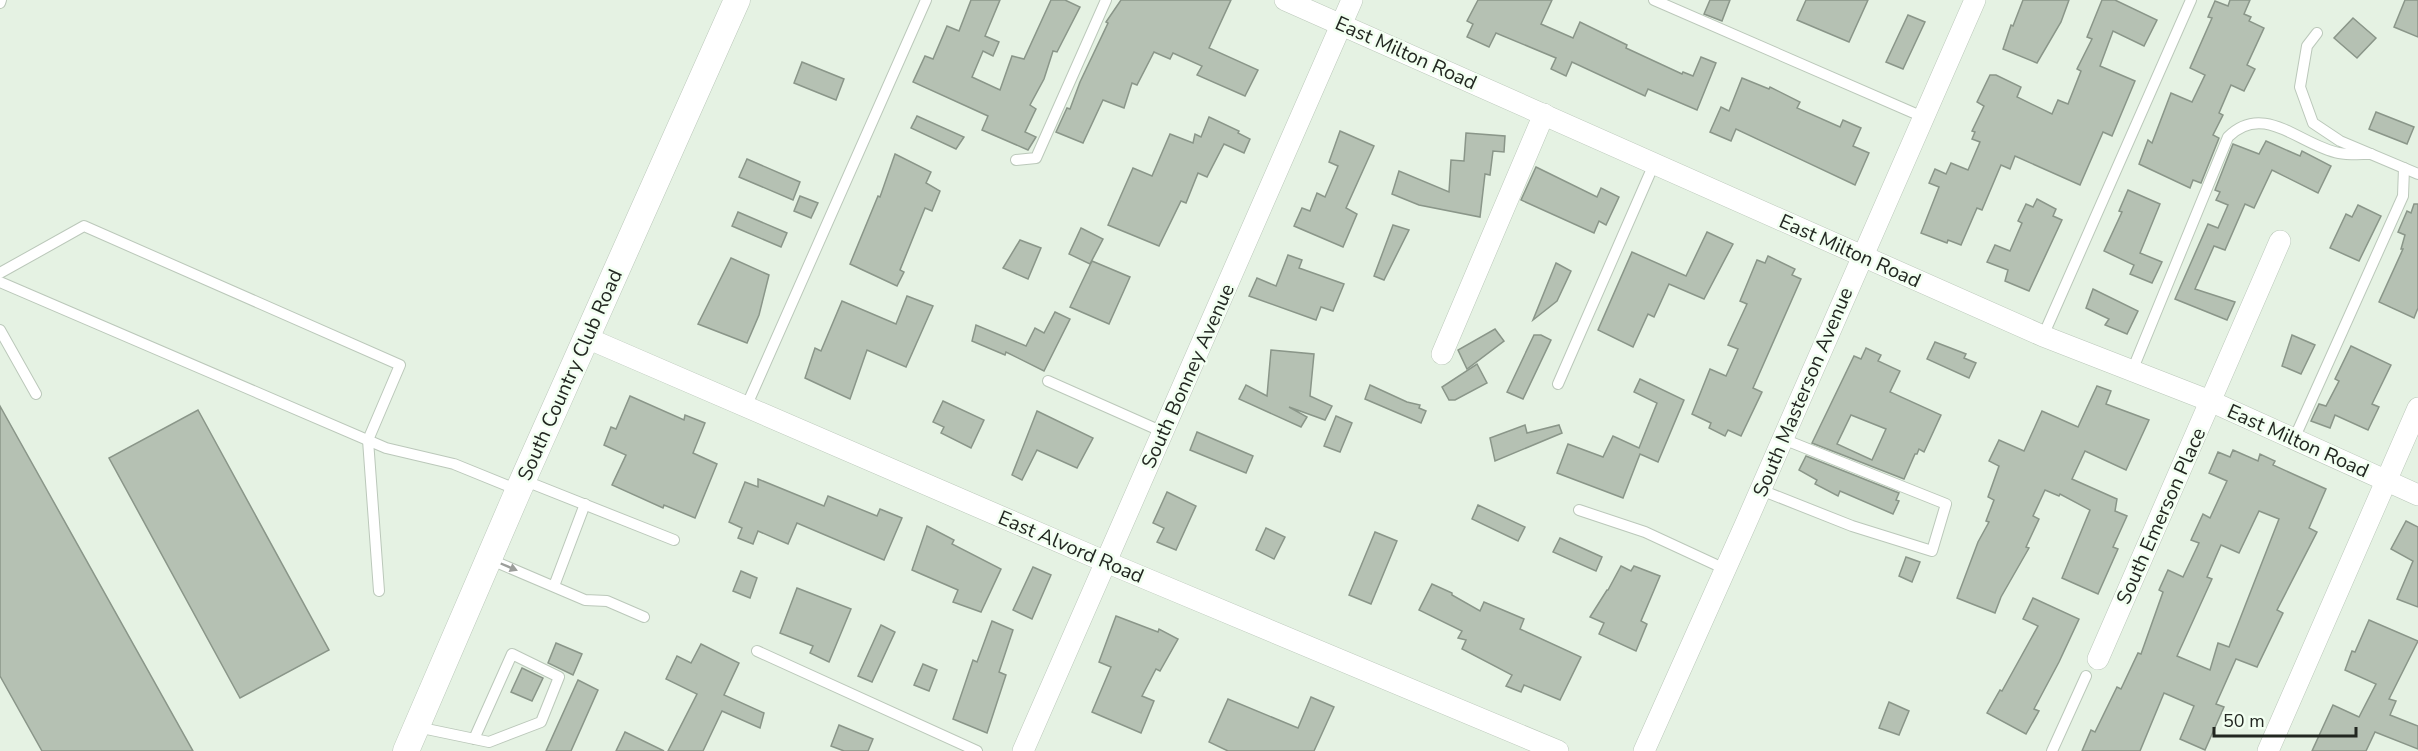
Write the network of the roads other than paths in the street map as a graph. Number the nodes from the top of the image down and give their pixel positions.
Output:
1 (737, 0) edge
2 (926, 0) edge
3 (1106, 0) edge
4 (1285, 0) edge
5 (1352, 0) edge
6 (1654, 0) edge
7 (2191, 0) edge
8 (1974, 1) edge
9 (1342, 25) junction
10 (2317, 33) dead end
11 (1544, 114) junction
12 (1923, 117) junction
13 (2371, 154) junction
14 (1016, 160) dead end
15 (1654, 164) junction
16 (2404, 168) junction
17 (2418, 174) edge
18 (2280, 241) dead end
19 (1862, 255) junction
20 (0, 274) edge
21 (0, 330) edge
22 (2043, 336) junction
23 (587, 338) junction
24 (1442, 354) dead end
25 (2132, 371) junction
26 (1048, 381) dead end
27 (1558, 384) dead end
28 (36, 394) dead end
29 (2210, 401) junction
30 (746, 407) junction
31 (2418, 408) edge
32 (1163, 432) junction
33 (1783, 439) junction
34 (2294, 439) junction
35 (368, 440) junction
36 (2386, 480) junction
37 (521, 485) junction
38 (1761, 490) junction
39 (2418, 495) edge
40 (585, 504) junction
41 (1579, 510) dead end
42 (674, 540) dead end
43 (489, 559) junction
44 (1106, 562) junction
45 (1725, 569) junction
46 (554, 586) junction
47 (379, 591) dead end
48 (644, 617) dead end
49 (757, 651) dead end
50 (2098, 659) dead end
51 (2086, 676) dead end
52 (417, 728) junction
53 (474, 739) junction
54 (406, 751) edge
55 (977, 751) edge
56 (1023, 751) edge
57 (1558, 751) edge
58 (1644, 751) edge
59 (2052, 751) edge
60 (2268, 751) edge

1 - 23 street, South Country Club Road
2 - 30 lane
3 - 14 lane
4 - 9 street, East Milton Road
5 - 9 street, South Bonney Avenue
6 - 12 lane
7 - 22 lane
8 - 12 street, South Masterson Avenue
9 - 11 street, East Milton Road
9 - 32 street, South Bonney Avenue
10 - 13 lane
11 - 15 street, East Milton Road
11 - 24 street
12 - 19 street, South Masterson Avenue
13 - 16 lane
13 - 25 lane
15 - 19 street, East Milton Road
15 - 27 lane
16 - 17 lane
16 - 34 lane
18 - 29 street, South Emerson Place
19 - 22 street, East Milton Road
19 - 33 street, South Masterson Avenue
20 - 35 lane
20 - 35 lane
21 - 28 lane
22 - 25 street, East Milton Road
23 - 30 street, East Alvord Road
23 - 37 street, South Country Club Road
25 - 29 street, East Milton Road
26 - 32 lane
29 - 34 street, East Milton Road
29 - 50 street, South Emerson Place
30 - 44 street, East Alvord Road
31 - 36 street
32 - 44 street, South Bonney Avenue
33 - 38 street, South Masterson Avenue
33 - 38 lane
34 - 36 street, East Milton Road
35 - 37 lane
35 - 47 lane
36 - 39 street, East Milton Road
36 - 60 street
37 - 40 lane
37 - 43 street, South Country Club Road
38 - 45 street, South Masterson Avenue
40 - 42 lane
40 - 46 lane
41 - 45 lane
43 -> 46 lane
43 - 52 street, South Country Club Road
44 - 56 street, South Bonney Avenue
44 - 57 street, East Alvord Road
45 - 58 street, South Masterson Avenue
46 - 48 lane
49 - 55 lane
51 - 59 lane
52 - 53 lane
52 - 54 street, South Country Club Road
53 - 53 lane

